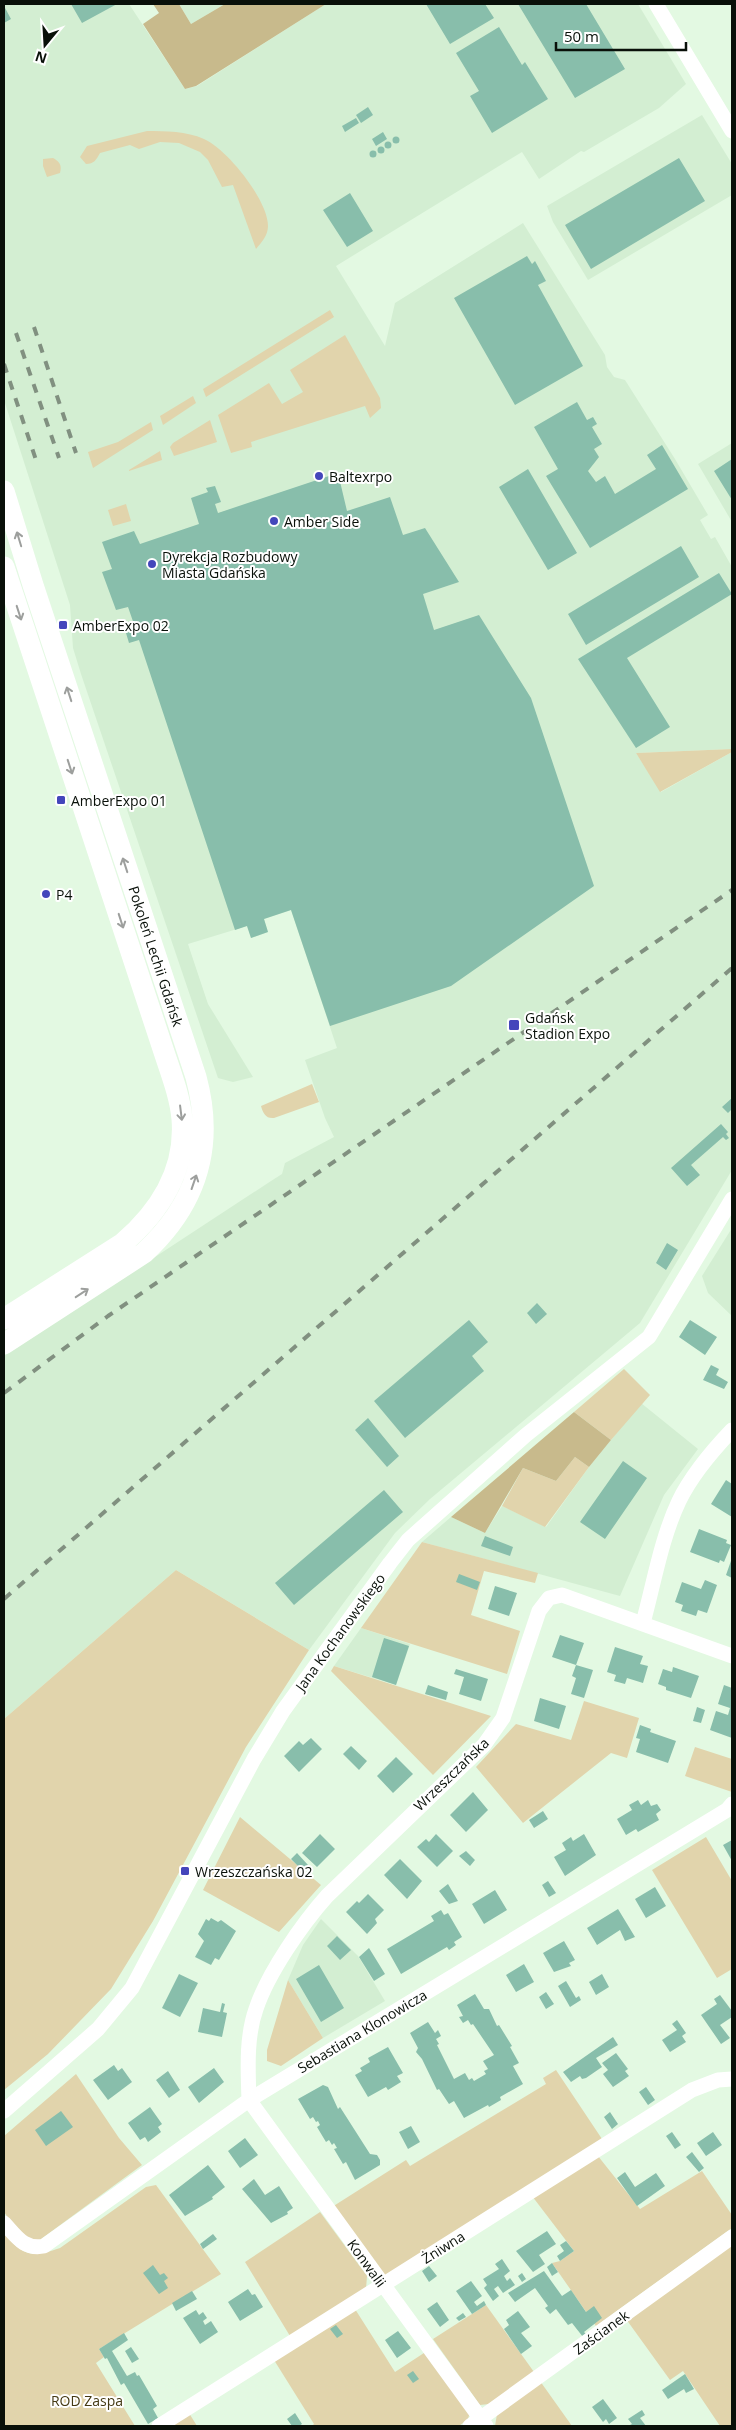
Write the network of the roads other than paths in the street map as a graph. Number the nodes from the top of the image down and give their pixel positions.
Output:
1 (656, 4) edge
2 (732, 130) edge
3 (4, 491) edge
4 (4, 566) edge
5 (79, 723) junction
6 (58, 731) junction
7 (196, 1077) junction
8 (174, 1082) junction
9 (732, 1199) edge
10 (4, 1319) edge
11 (4, 1344) edge
12 (732, 1430) edge
13 (643, 1623) junction
14 (732, 1656) edge
15 (732, 1804) edge
16 (732, 2079) edge
17 (249, 2100) junction
18 (4, 2111) edge
19 (4, 2222) edge
20 (732, 2237) edge
21 (383, 2285) junction
22 (479, 2424) edge
23 (159, 2426) edge

1 - 2 street
5 -> 3 street, Pokoleń Lechii Gdańsk
4 -> 6 street, Pokoleń Lechii Gdańsk
5 - 6 street
7 -> 5 street, Pokoleń Lechii Gdańsk
6 -> 8 street, Pokoleń Lechii Gdańsk
7 - 8 street
11 -> 7 street, Pokoleń Lechii Gdańsk
8 -> 10 street, Pokoleń Lechii Gdańsk
9 - 18 street, Jana Kochanowskiego
12 - 13 street
13 - 14 street, Wrzeszczańska
13 - 17 street, Wrzeszczańska
15 - 17 street, Sebastiana Klonowicza
16 - 21 street, Żniwna
17 - 19 street, Sebastiana Klonowicza
17 - 21 street, Konwalii
20 - 22 street, Zaścianek
21 - 22 street, Konwalii
21 - 23 street, Żniwna

